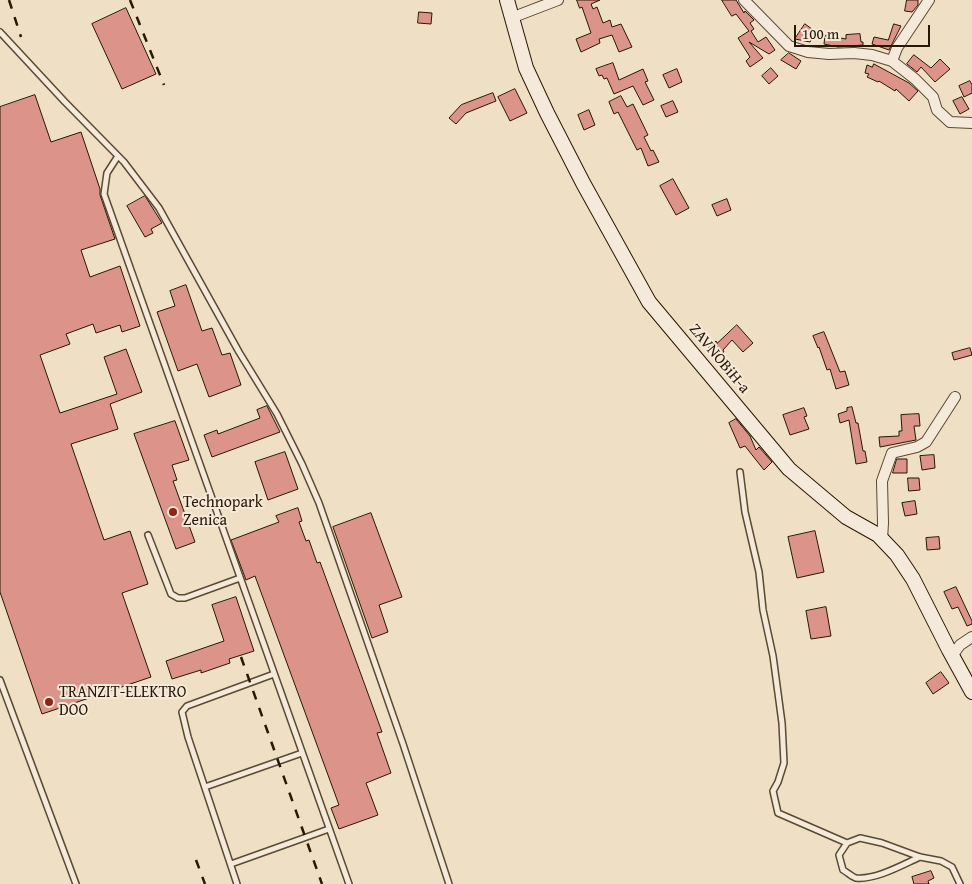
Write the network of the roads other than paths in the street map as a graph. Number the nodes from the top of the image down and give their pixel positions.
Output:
1 (507, 0) edge
2 (558, 0) edge
3 (744, 0) edge
4 (929, 0) edge
5 (511, 18) junction
6 (0, 32) edge
7 (892, 61) junction
8 (972, 123) edge
9 (118, 156) junction
10 (955, 397) dead end
11 (740, 472) dead end
12 (148, 535) dead end
13 (882, 540) junction
14 (240, 578) junction
15 (972, 637) edge
16 (952, 656) junction
17 (274, 674) junction
18 (0, 680) edge
19 (972, 692) edge
20 (302, 753) junction
21 (205, 787) junction
22 (329, 829) junction
23 (848, 843) junction
24 (920, 857) junction
25 (231, 864) junction
26 (76, 884) edge
27 (237, 884) edge
28 (349, 884) edge
29 (449, 884) edge
30 (960, 884) edge

1 - 5 main road, ZAVNOBiH-a
2 - 5 street
3 - 7 street
4 - 7 street
5 - 13 main road, ZAVNOBiH-a
6 - 9 lane
7 - 8 street
9 - 14 lane
9 - 29 lane
10 - 13 street
11 - 23 lane
12 - 14 lane
13 - 16 main road, ZAVNOBiH-a
14 - 17 lane
15 - 16 street
16 - 19 main road, ZAVNOBiH-a
17 - 20 lane
17 - 21 lane
18 - 26 lane
20 - 21 lane
20 - 22 lane
21 - 25 lane
22 - 25 lane
22 - 28 lane
23 - 24 lane
23 - 24 lane
24 - 30 lane
25 - 27 lane

